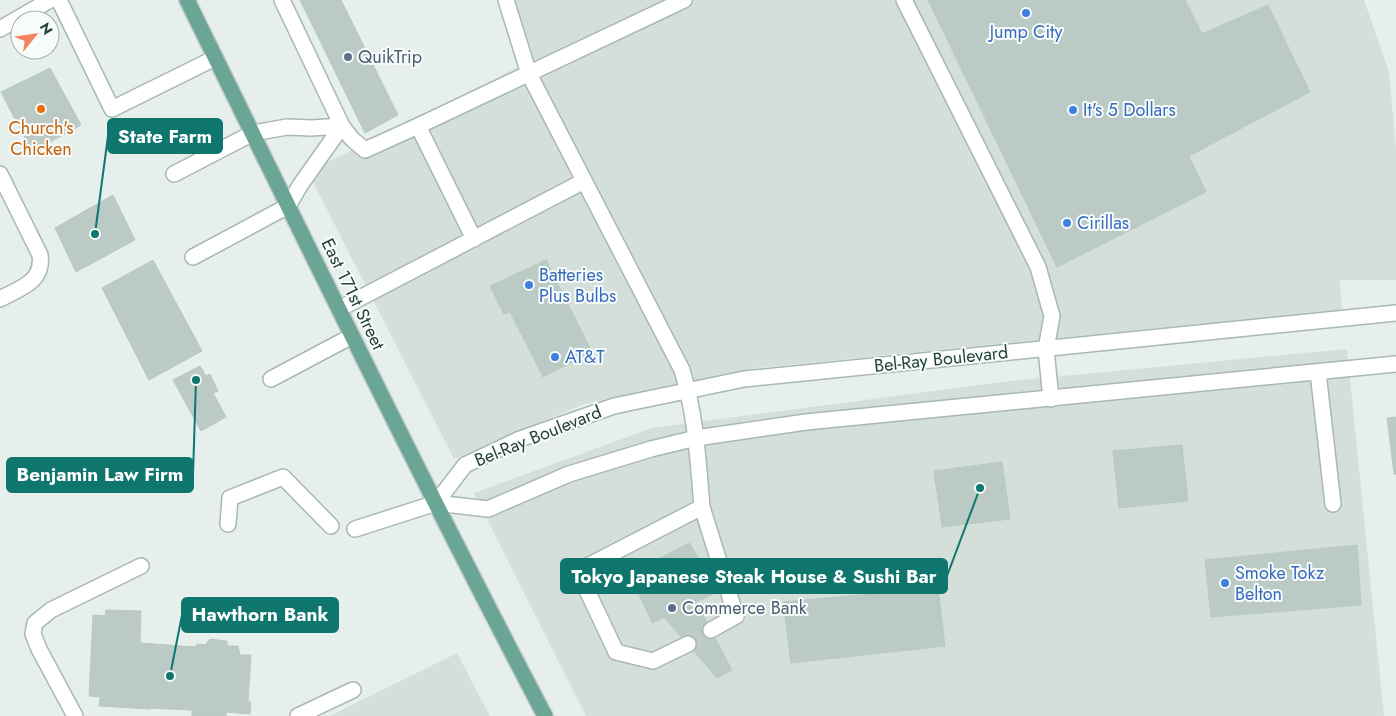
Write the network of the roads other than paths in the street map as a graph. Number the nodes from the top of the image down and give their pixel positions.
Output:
1 (50, 0) edge
2 (59, 0) edge
3 (187, 0) edge
4 (282, 0) edge
5 (506, 0) edge
6 (684, 0) edge
7 (904, 0) edge
8 (0, 29) edge
9 (215, 58) junction
10 (529, 74) junction
11 (342, 126) junction
12 (418, 126) junction
13 (253, 133) junction
14 (0, 174) edge
15 (174, 174) dead end
16 (584, 181) junction
17 (288, 206) junction
18 (474, 239) junction
19 (192, 257) dead end
20 (0, 299) edge
21 (339, 309) junction
22 (1396, 313) edge
23 (352, 336) junction
24 (1046, 349) junction
25 (1396, 364) edge
26 (1318, 372) junction
27 (272, 379) dead end
28 (688, 390) junction
29 (1051, 399) junction
30 (696, 438) junction
31 (436, 502) junction
32 (1333, 504) dead end
33 (702, 507) junction
34 (228, 524) dead end
35 (331, 526) dead end
36 (355, 529) dead end
37 (141, 566) dead end
38 (711, 630) tunnel mouth
39 (688, 644) tunnel mouth
40 (353, 690) dead end
41 (75, 716) edge
42 (298, 716) edge
43 (545, 716) edge

1 - 8 street
2 - 9 street
3 - 9 main road, East 171st Street
4 - 11 street
5 - 10 street
6 - 10 street
7 - 24 street
9 - 13 main road, East 171st Street
10 - 12 street
10 - 16 street
11 - 12 street
11 - 13 street
11 - 17 street
12 - 18 street
13 - 15 street
13 - 17 main road, East 171st Street
14 - 20 street
16 - 18 street
16 - 28 street
17 - 19 street
17 - 21 main road, East 171st Street
18 - 21 street
21 - 23 main road, East 171st Street
22 - 24 street, Bel-Ray Boulevard
23 - 27 street
23 - 31 main road, East 171st Street
24 - 28 street, Bel-Ray Boulevard
24 - 29 street
25 - 26 street
26 - 29 street
26 - 32 street
28 - 30 street
28 - 31 street, Bel-Ray Boulevard
29 - 30 street
30 - 31 street
30 - 33 street
31 - 36 street
31 - 43 main road, East 171st Street
33 - 38 street
33 - 39 street
34 - 35 street
37 - 41 street
40 - 42 street

